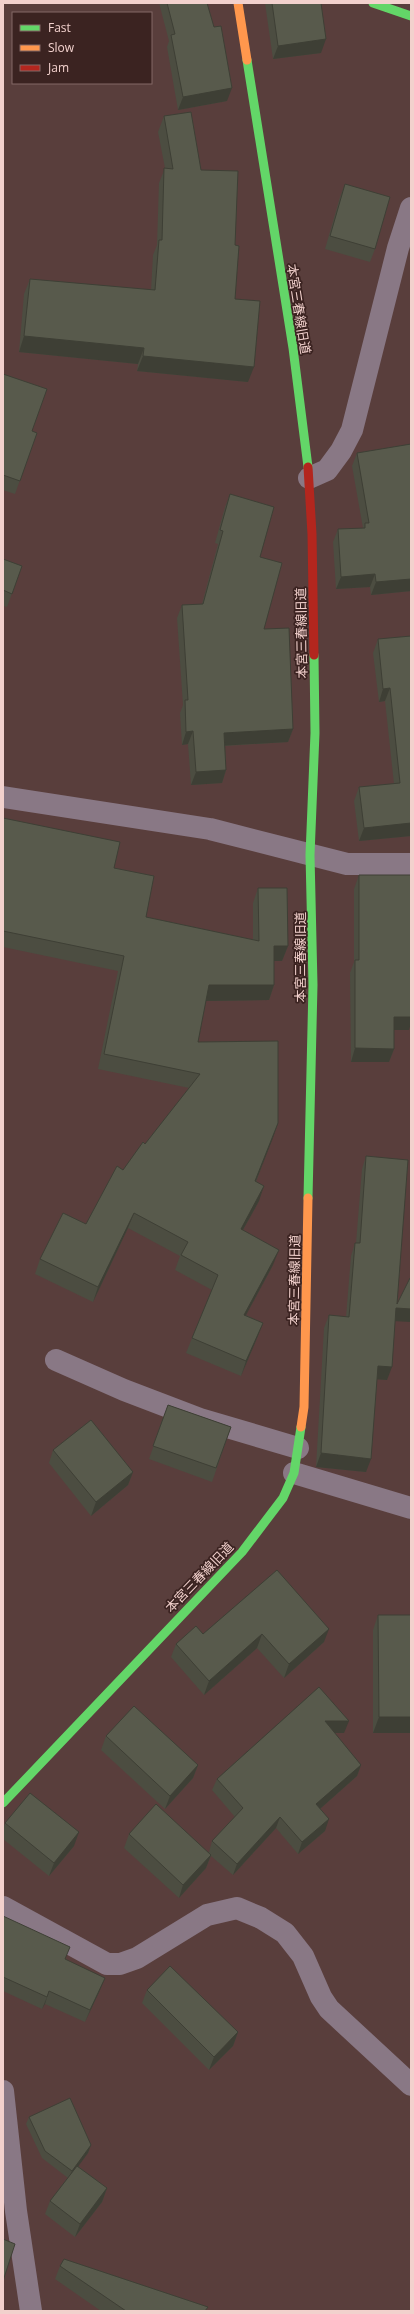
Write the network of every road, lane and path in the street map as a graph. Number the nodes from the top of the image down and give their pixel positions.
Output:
1 (238, 3) edge
2 (373, 3) edge
3 (411, 16) edge
4 (411, 208) edge
5 (309, 478) junction
6 (3, 797) edge
7 (310, 856) junction
8 (411, 864) edge
9 (56, 1360) dead end
10 (298, 1448) junction
11 (294, 1474) junction
12 (411, 1508) edge
13 (3, 1803) edge
14 (3, 1906) edge
15 (411, 2085) edge
16 (3, 2091) edge
17 (31, 2311) edge

1 - 5 street, 本宮三春線旧道
2 - 3 street
4 - 5 street
5 - 7 street, 本宮三春線旧道
6 - 7 street
7 - 8 street
7 - 10 street, 本宮三春線旧道
9 - 10 street
10 - 11 street, 本宮三春線旧道
11 - 12 street
11 - 13 street, 本宮三春線旧道
14 - 15 street
16 - 17 street

